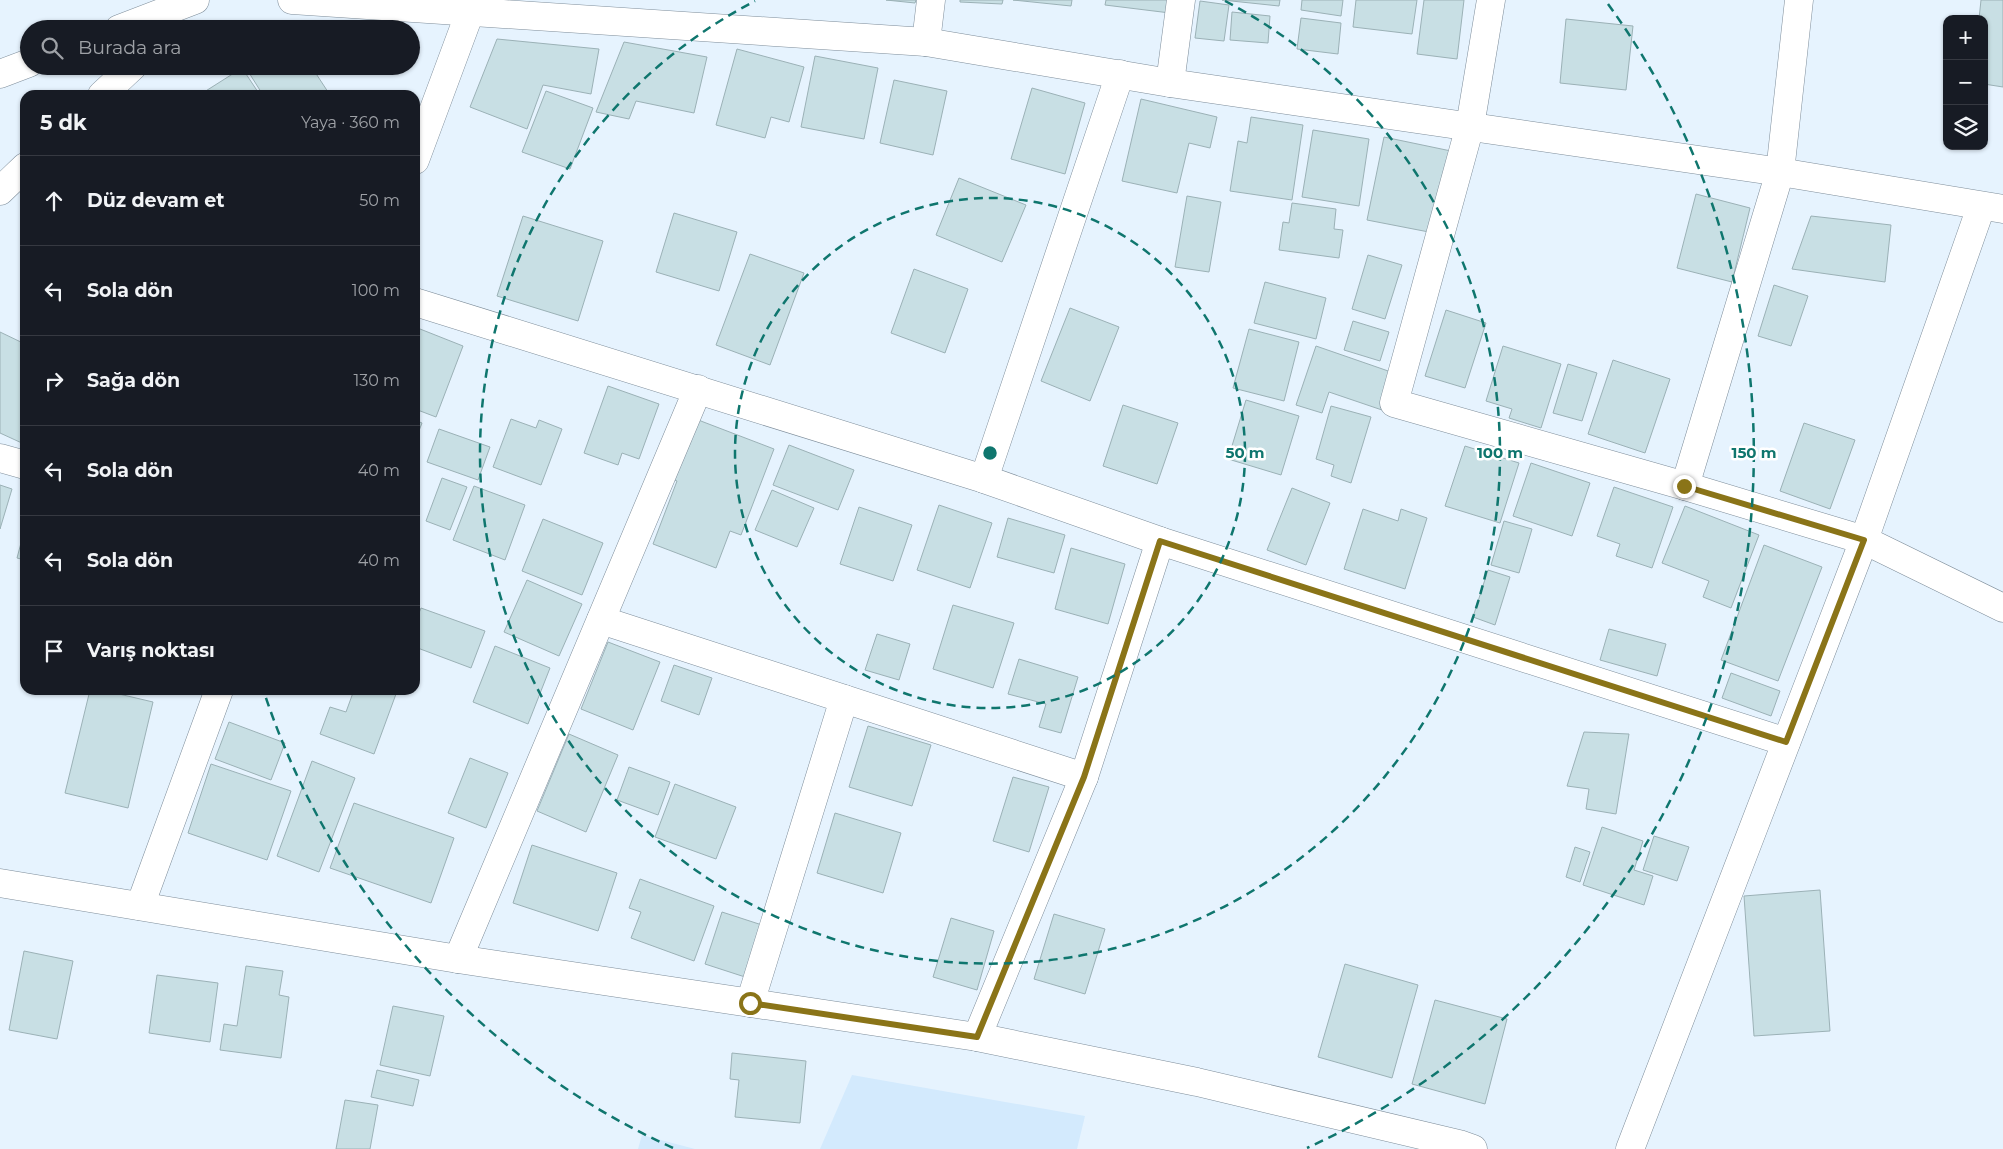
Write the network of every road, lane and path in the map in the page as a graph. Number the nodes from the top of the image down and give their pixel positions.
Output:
1 (195, 0) edge
2 (203, 0) edge
3 (292, 0) edge
4 (931, 0) edge
5 (1181, 0) edge
6 (1491, 0) edge
7 (1799, 0) edge
8 (470, 12) junction
9 (143, 20) edge
10 (182, 20) edge
11 (926, 42) junction
12 (20, 66) edge
13 (0, 74) edge
14 (1120, 74) junction
15 (123, 75) edge
16 (1170, 83) junction
17 (107, 90) edge
18 (1470, 126) junction
19 (420, 147) edge
20 (20, 172) edge
21 (1780, 172) junction
22 (0, 190) edge
23 (1992, 208) edge
24 (420, 304) edge
25 (698, 389) junction
26 (0, 458) edge
27 (20, 464) edge
28 (984, 479) junction
29 (1684, 486) junction
30 (1864, 540) junction
31 (1160, 541) junction
32 (2003, 608) edge
33 (600, 620) junction
34 (217, 695) edge
35 (844, 699) junction
36 (1786, 742) junction
37 (1084, 777) junction
38 (0, 883) edge
39 (140, 906) junction
40 (458, 959) junction
41 (750, 1003) junction
42 (977, 1037) junction
43 (1473, 1149) edge
44 (1630, 1149) edge

1 - 9 street
2 - 10 street
3 - 8 street
4 - 11 street
5 - 16 street
6 - 18 street
7 - 21 street
8 - 11 street
8 - 19 street
11 - 14 street
12 - 13 street
14 - 16 street
14 - 28 street
15 - 17 street
16 - 18 street
18 - 21 street
18 - 29 street
20 - 22 street
21 - 23 street
21 - 29 street
23 - 30 street
24 - 25 street
25 - 28 street
25 - 33 street
26 - 27 street
28 - 31 street
29 - 30 street
30 - 32 street
30 - 36 street
31 - 36 street
31 - 37 street
33 - 35 street
33 - 40 street
34 - 39 street
35 - 37 street
35 - 41 street
36 - 44 street
37 - 42 street
38 - 39 street
39 - 40 street
40 - 41 street
41 - 42 street
42 - 43 street

